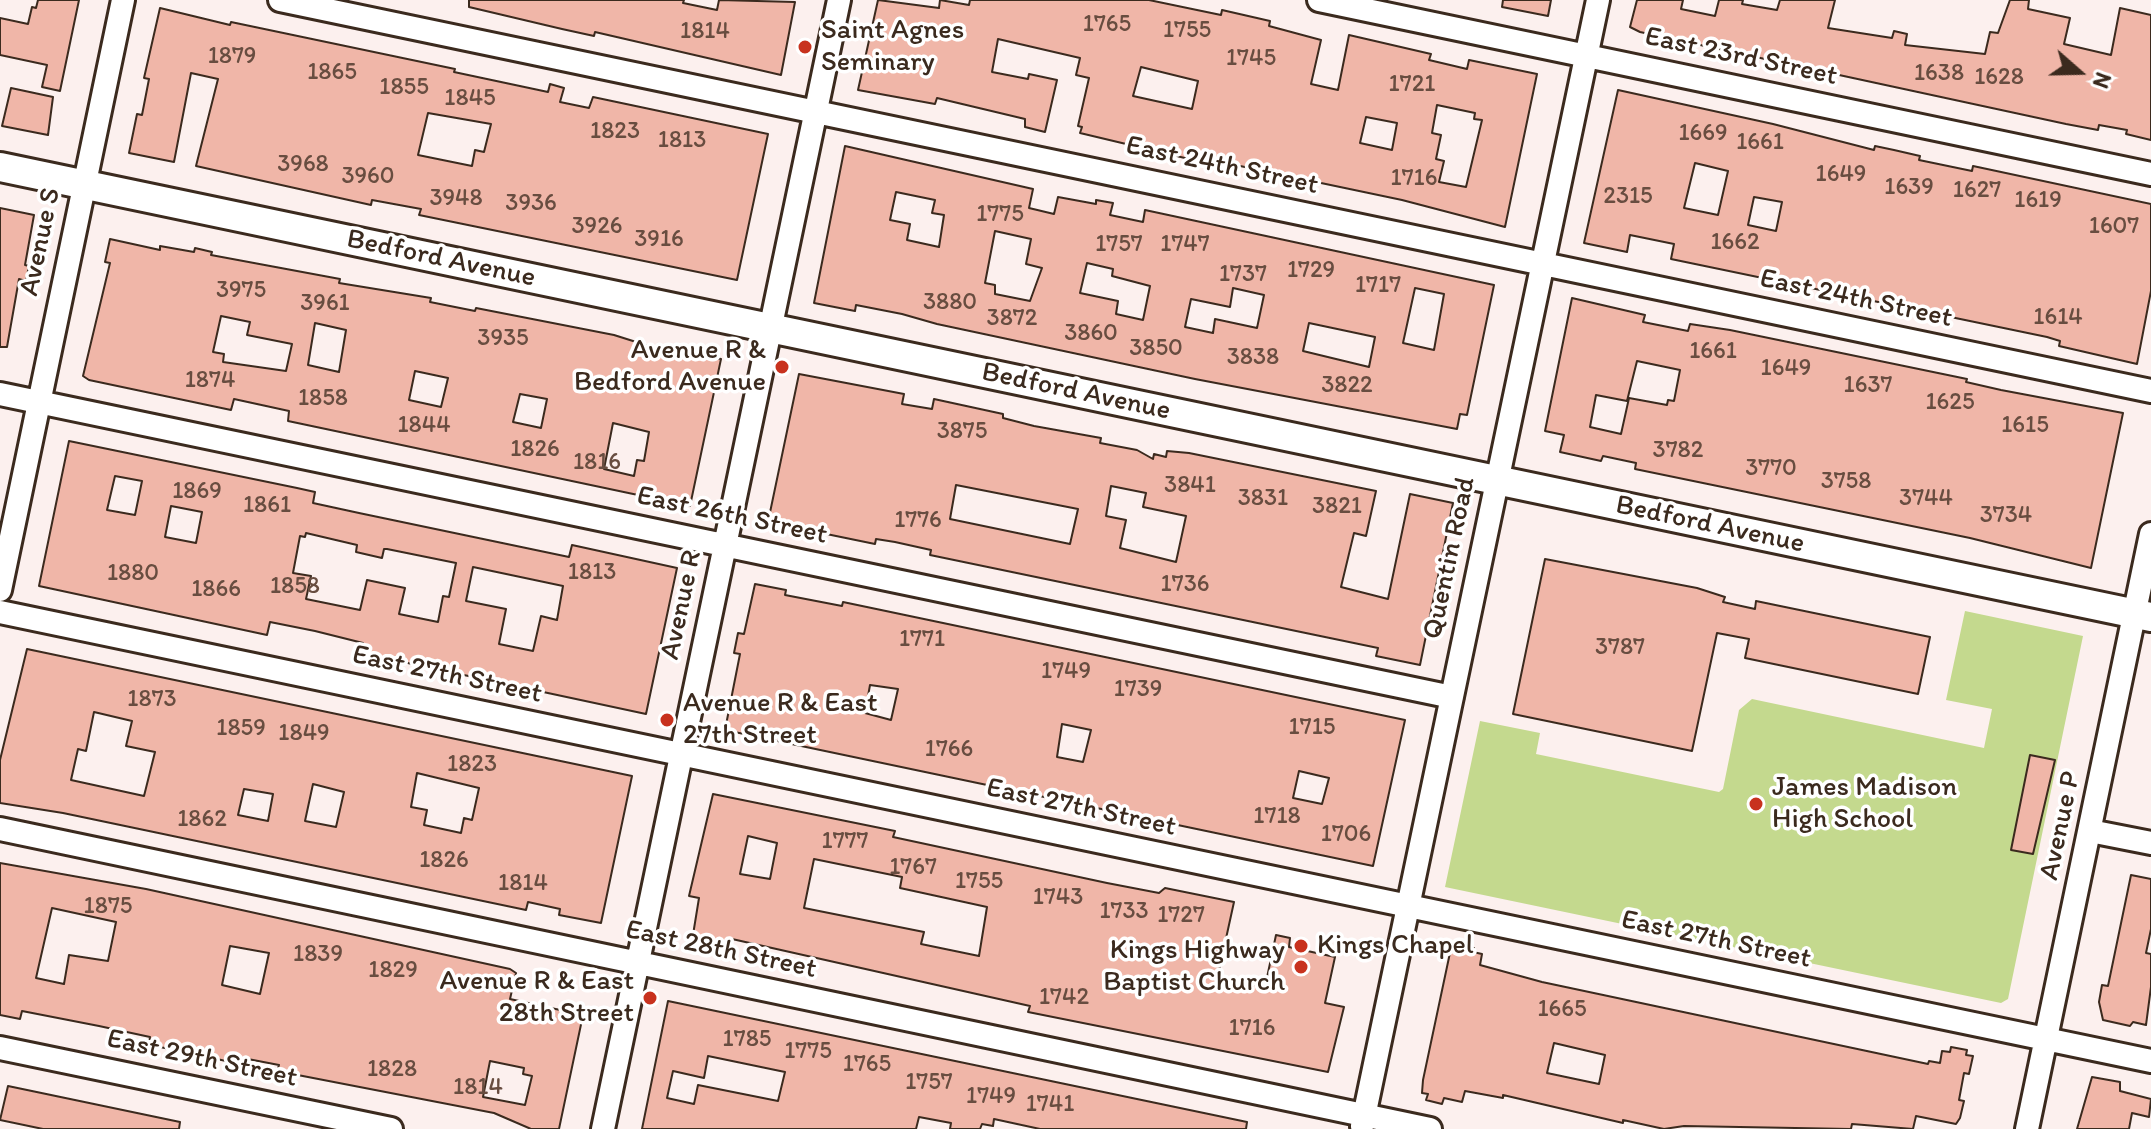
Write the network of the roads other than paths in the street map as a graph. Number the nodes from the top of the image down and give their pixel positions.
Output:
1 (123, 0) edge
2 (280, 0) edge
3 (839, 0) edge
4 (1319, 0) edge
5 (1598, 0) edge
6 (1586, 56) junction
7 (816, 111) junction
8 (0, 167) edge
9 (2151, 174) edge
10 (84, 184) junction
11 (1542, 264) junction
12 (771, 327) junction
13 (2151, 391) edge
14 (0, 394) edge
15 (38, 402) junction
16 (1497, 481) junction
17 (2151, 534) edge
18 (725, 545) junction
19 (0, 590) edge
20 (0, 612) edge
21 (2144, 616) edge
22 (1452, 697) junction
23 (682, 755) junction
24 (0, 829) edge
25 (2090, 831) junction
26 (2151, 843) edge
27 (1408, 907) junction
28 (638, 963) junction
29 (2046, 1039) junction
30 (0, 1048) edge
31 (2151, 1061) edge
32 (1363, 1122) edge
33 (391, 1129) edge
34 (603, 1129) edge
35 (1430, 1129) edge
36 (2027, 1129) edge

1 - 10 street, Avenue S
2 - 7 street, East 24th Street
3 - 7 street, Avenue R
4 - 6 street, East 23rd Street
5 - 6 street, Quentin Road
6 - 9 street, East 23rd Street
6 - 11 street, Quentin Road
7 - 11 street, East 24th Street
7 - 12 street, Avenue R
8 - 10 main road, Bedford Avenue
10 - 12 main road, Bedford Avenue
10 - 15 street, Avenue S
11 - 13 street, East 24th Street
11 - 16 street, Quentin Road
12 - 16 main road, Bedford Avenue
12 - 18 street, Avenue R
14 - 15 street, East 26th Street
15 - 18 street, East 26th Street
15 - 19 street, Avenue S
16 - 21 main road, Bedford Avenue
16 - 22 street, Quentin Road
17 - 21 street, Avenue P
18 - 22 street, East 26th Street
18 - 23 street, Avenue R
20 - 23 street, East 27th Street
21 - 25 street, Avenue P
22 - 27 street, Quentin Road
23 - 27 street, East 27th Street
23 - 28 street, Avenue R
24 - 28 street, East 28th Street
25 - 26 street
25 - 29 street, Avenue P
27 - 29 street, East 27th Street
27 - 32 street, Quentin Road
28 - 32 street, East 28th Street
28 - 34 street, Avenue R
29 - 31 street, East 27th Street
29 - 36 street, Avenue P
30 - 33 street, East 29th Street
32 - 35 street, East 28th Street

